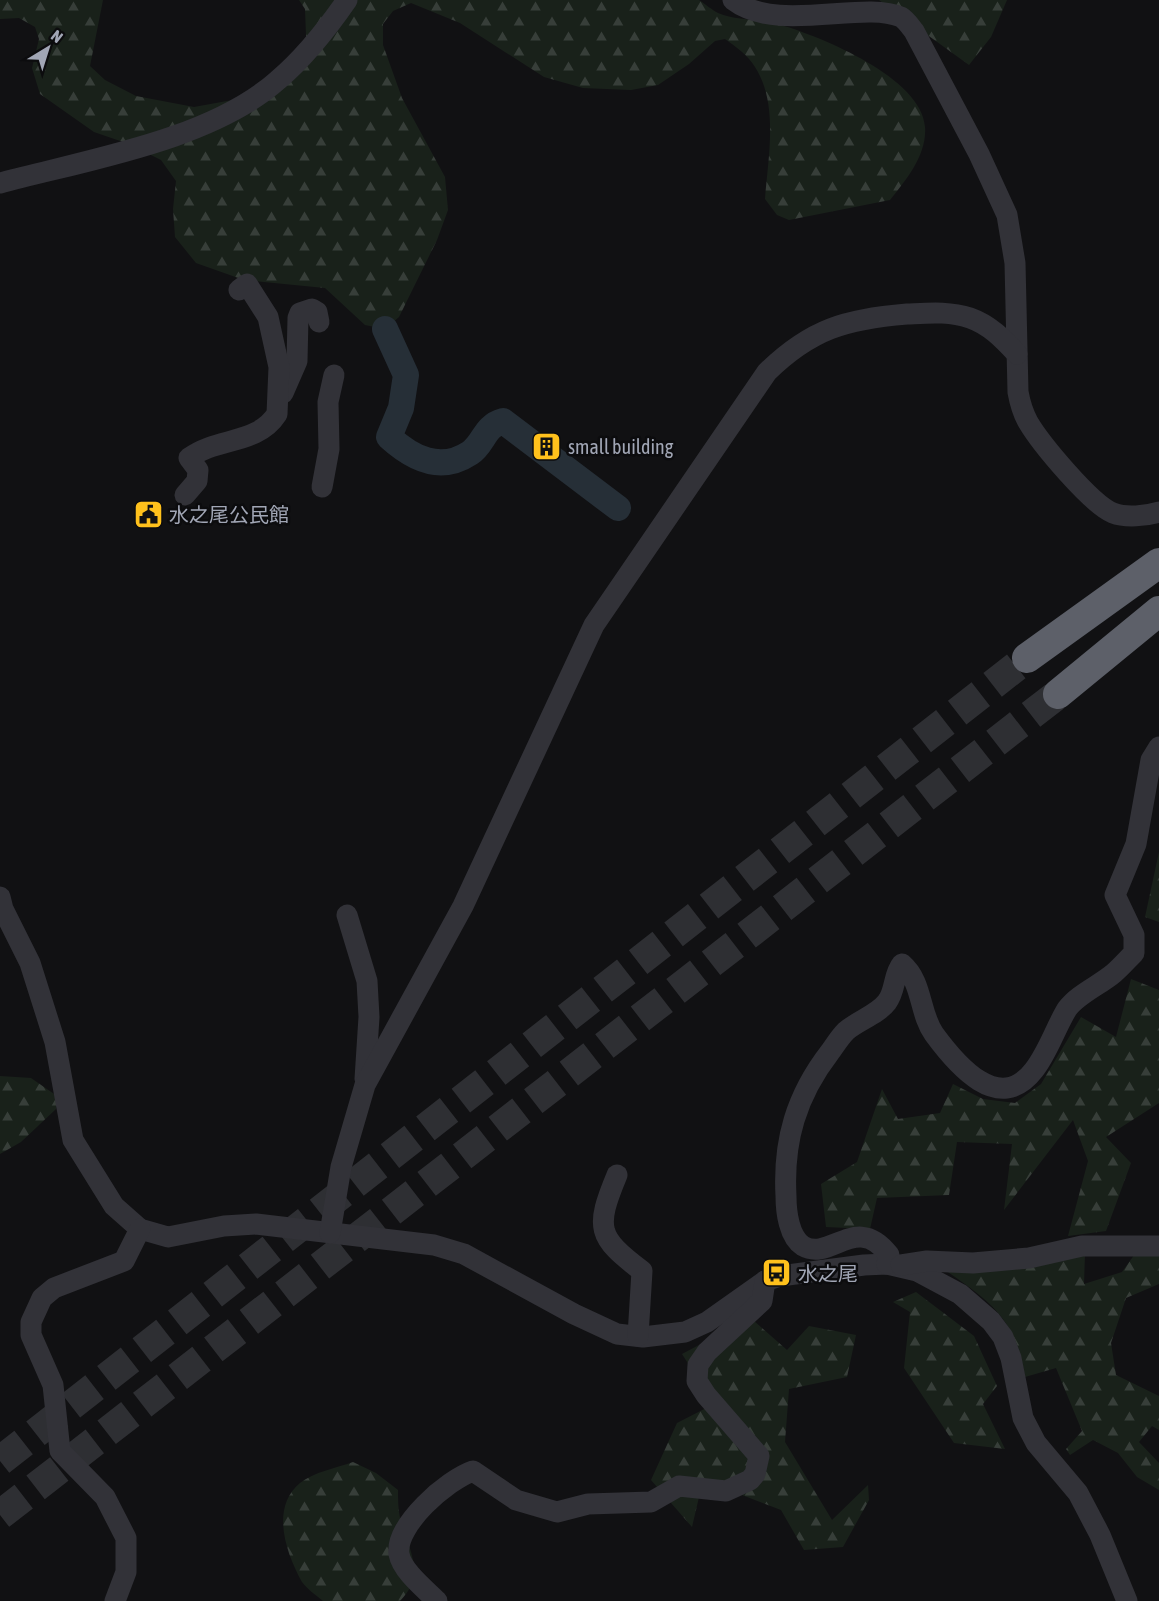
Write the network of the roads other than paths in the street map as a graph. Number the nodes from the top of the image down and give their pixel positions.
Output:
1 (347, 0) edge
2 (733, 0) edge
3 (0, 183) edge
4 (239, 291) dead end
5 (319, 322) dead end
6 (1017, 354) junction
7 (334, 375) dead end
8 (279, 401) junction
9 (322, 486) dead end
10 (185, 495) dead end
11 (1159, 512) edge
12 (1159, 562) edge
13 (1159, 611) edge
14 (1027, 658) tunnel mouth
15 (1058, 694) tunnel mouth
16 (1159, 747) edge
17 (0, 897) edge
18 (347, 915) dead end
19 (365, 1085) junction
20 (609, 1179) dead end
21 (140, 1230) junction
22 (330, 1233) junction
23 (1159, 1246) edge
24 (891, 1266) junction
25 (765, 1281) junction
26 (638, 1336) junction
27 (115, 1601) edge
28 (437, 1601) edge
29 (1127, 1601) edge

1 - 3 street
2 - 6 street
4 - 8 street
5 - 8 street
6 - 11 street
6 - 19 street
7 - 9 street
8 - 10 street
12 - 14 highway
13 - 15 highway
16 - 24 street
17 - 21 street
18 - 19 street
19 - 22 street
20 - 26 street
21 - 22 street
21 - 27 street
22 - 26 street
23 - 24 street
24 - 25 street
24 - 29 street
25 - 26 street
25 - 28 street

